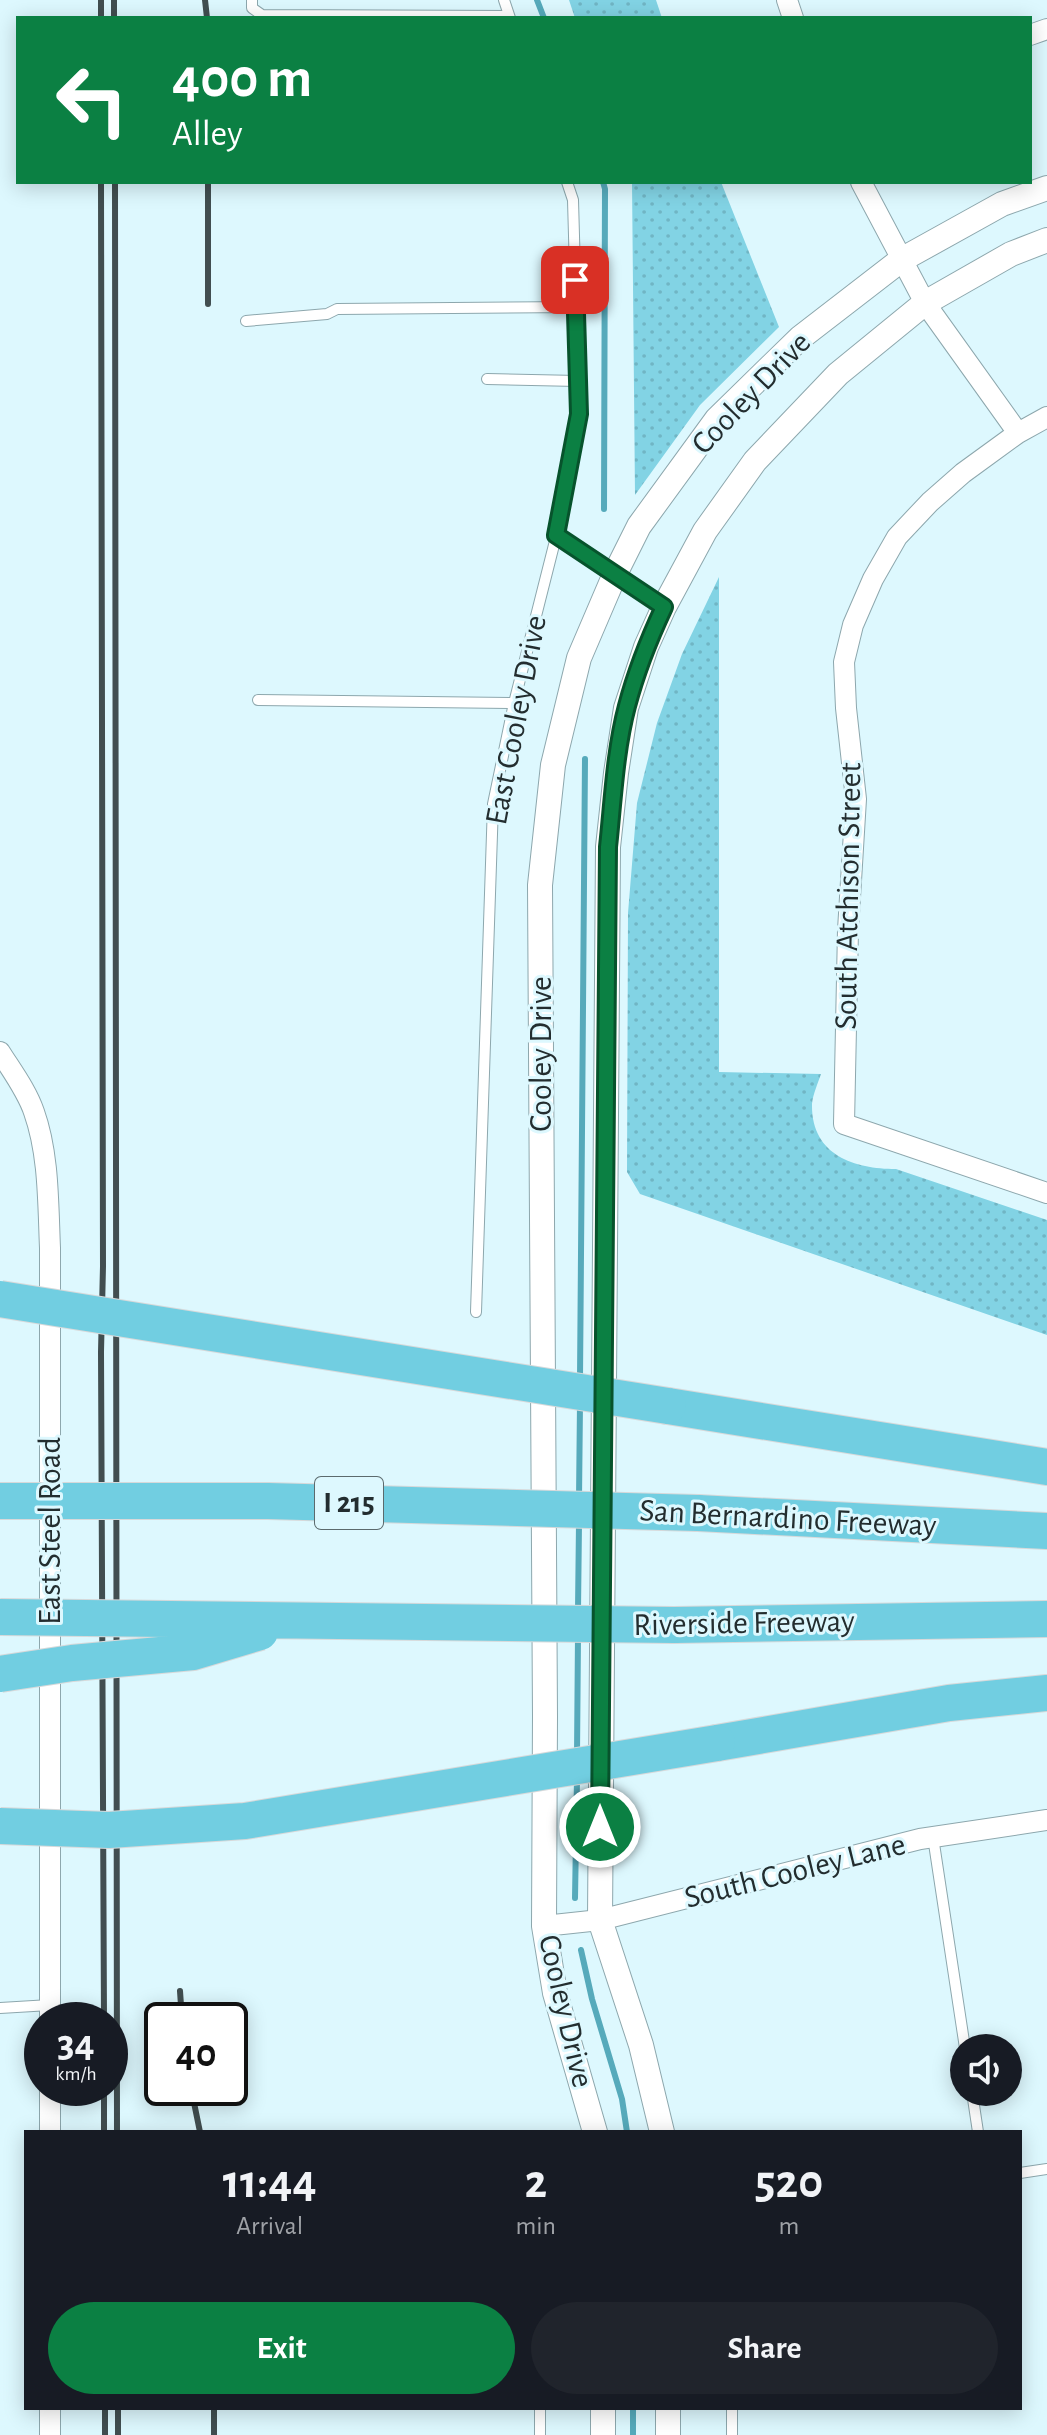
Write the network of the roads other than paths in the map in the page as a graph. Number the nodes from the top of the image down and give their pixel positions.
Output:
1 (252, 0) edge
2 (386, 16) edge
3 (568, 184) edge
4 (862, 184) edge
5 (1047, 188) edge
6 (1047, 240) edge
7 (901, 260) junction
8 (925, 303) junction
9 (576, 307) junction
10 (246, 321) dead end
11 (487, 379) dead end
12 (578, 381) junction
13 (1047, 417) edge
14 (1018, 433) junction
15 (556, 535) junction
16 (615, 574) junction
17 (664, 607) junction
18 (258, 700) dead end
19 (514, 703) junction
20 (0, 1052) edge
21 (1047, 1193) edge
22 (0, 1299) edge
23 (476, 1312) dead end
24 (1047, 1467) edge
25 (0, 1501) edge
26 (1047, 1531) edge
27 (0, 1617) edge
28 (1047, 1619) edge
29 (296, 1622) junction
30 (0, 1674) edge
31 (1047, 1693) edge
32 (1047, 1820) edge
33 (0, 1826) edge
34 (933, 1837) junction
35 (600, 1920) junction
36 (544, 1926) junction
37 (50, 2002) edge
38 (0, 2008) edge
39 (24, 2010) edge
40 (963, 2034) edge
41 (50, 2106) edge
42 (974, 2106) edge
43 (50, 2130) edge
44 (594, 2130) edge
45 (662, 2130) edge
46 (978, 2130) edge
47 (1047, 2169) edge
48 (1022, 2173) edge
49 (50, 2410) edge
50 (540, 2410) edge
51 (603, 2410) edge
52 (668, 2410) edge
53 (732, 2410) edge
54 (50, 2435) edge
55 (540, 2435) edge
56 (603, 2435) edge
57 (668, 2435) edge
58 (732, 2435) edge

1 - 2 lane
3 - 9 lane, East Cooley Drive
4 - 7 street
5 - 7 street, Cooley Drive
6 - 8 street, Cooley Drive
7 - 8 street
7 - 16 street, Cooley Drive
8 - 14 street
8 - 17 street, Cooley Drive
9 - 10 lane
9 - 12 lane, East Cooley Drive
11 - 12 lane
12 - 15 lane, East Cooley Drive
13 - 14 street, South Atchison Street
14 - 21 street, South Atchison Street
15 - 16 lane
15 - 19 lane, East Cooley Drive
16 - 17 lane
16 - 36 street, Cooley Drive
17 - 35 street, Cooley Drive
18 - 19 lane
19 - 23 lane, East Cooley Drive
20 - 37 street, East Steel Road
22 - 24 highway, bridge
25 - 26 highway, San Bernardino Freeway / I 215, bridge
27 - 29 highway, bridge
28 - 29 highway, Riverside Freeway, bridge
29 - 30 highway, bridge
31 - 33 highway, bridge
32 - 34 street, South Cooley Lane
34 - 35 street, South Cooley Lane
34 - 40 lane
35 - 36 street, South Cooley Lane
35 - 45 street, Cooley Drive
36 - 44 street, Cooley Drive
38 - 39 lane
41 - 43 street
42 - 46 lane
47 - 48 lane
49 - 54 street
50 - 55 lane
51 - 56 street
52 - 57 street
53 - 58 lane

